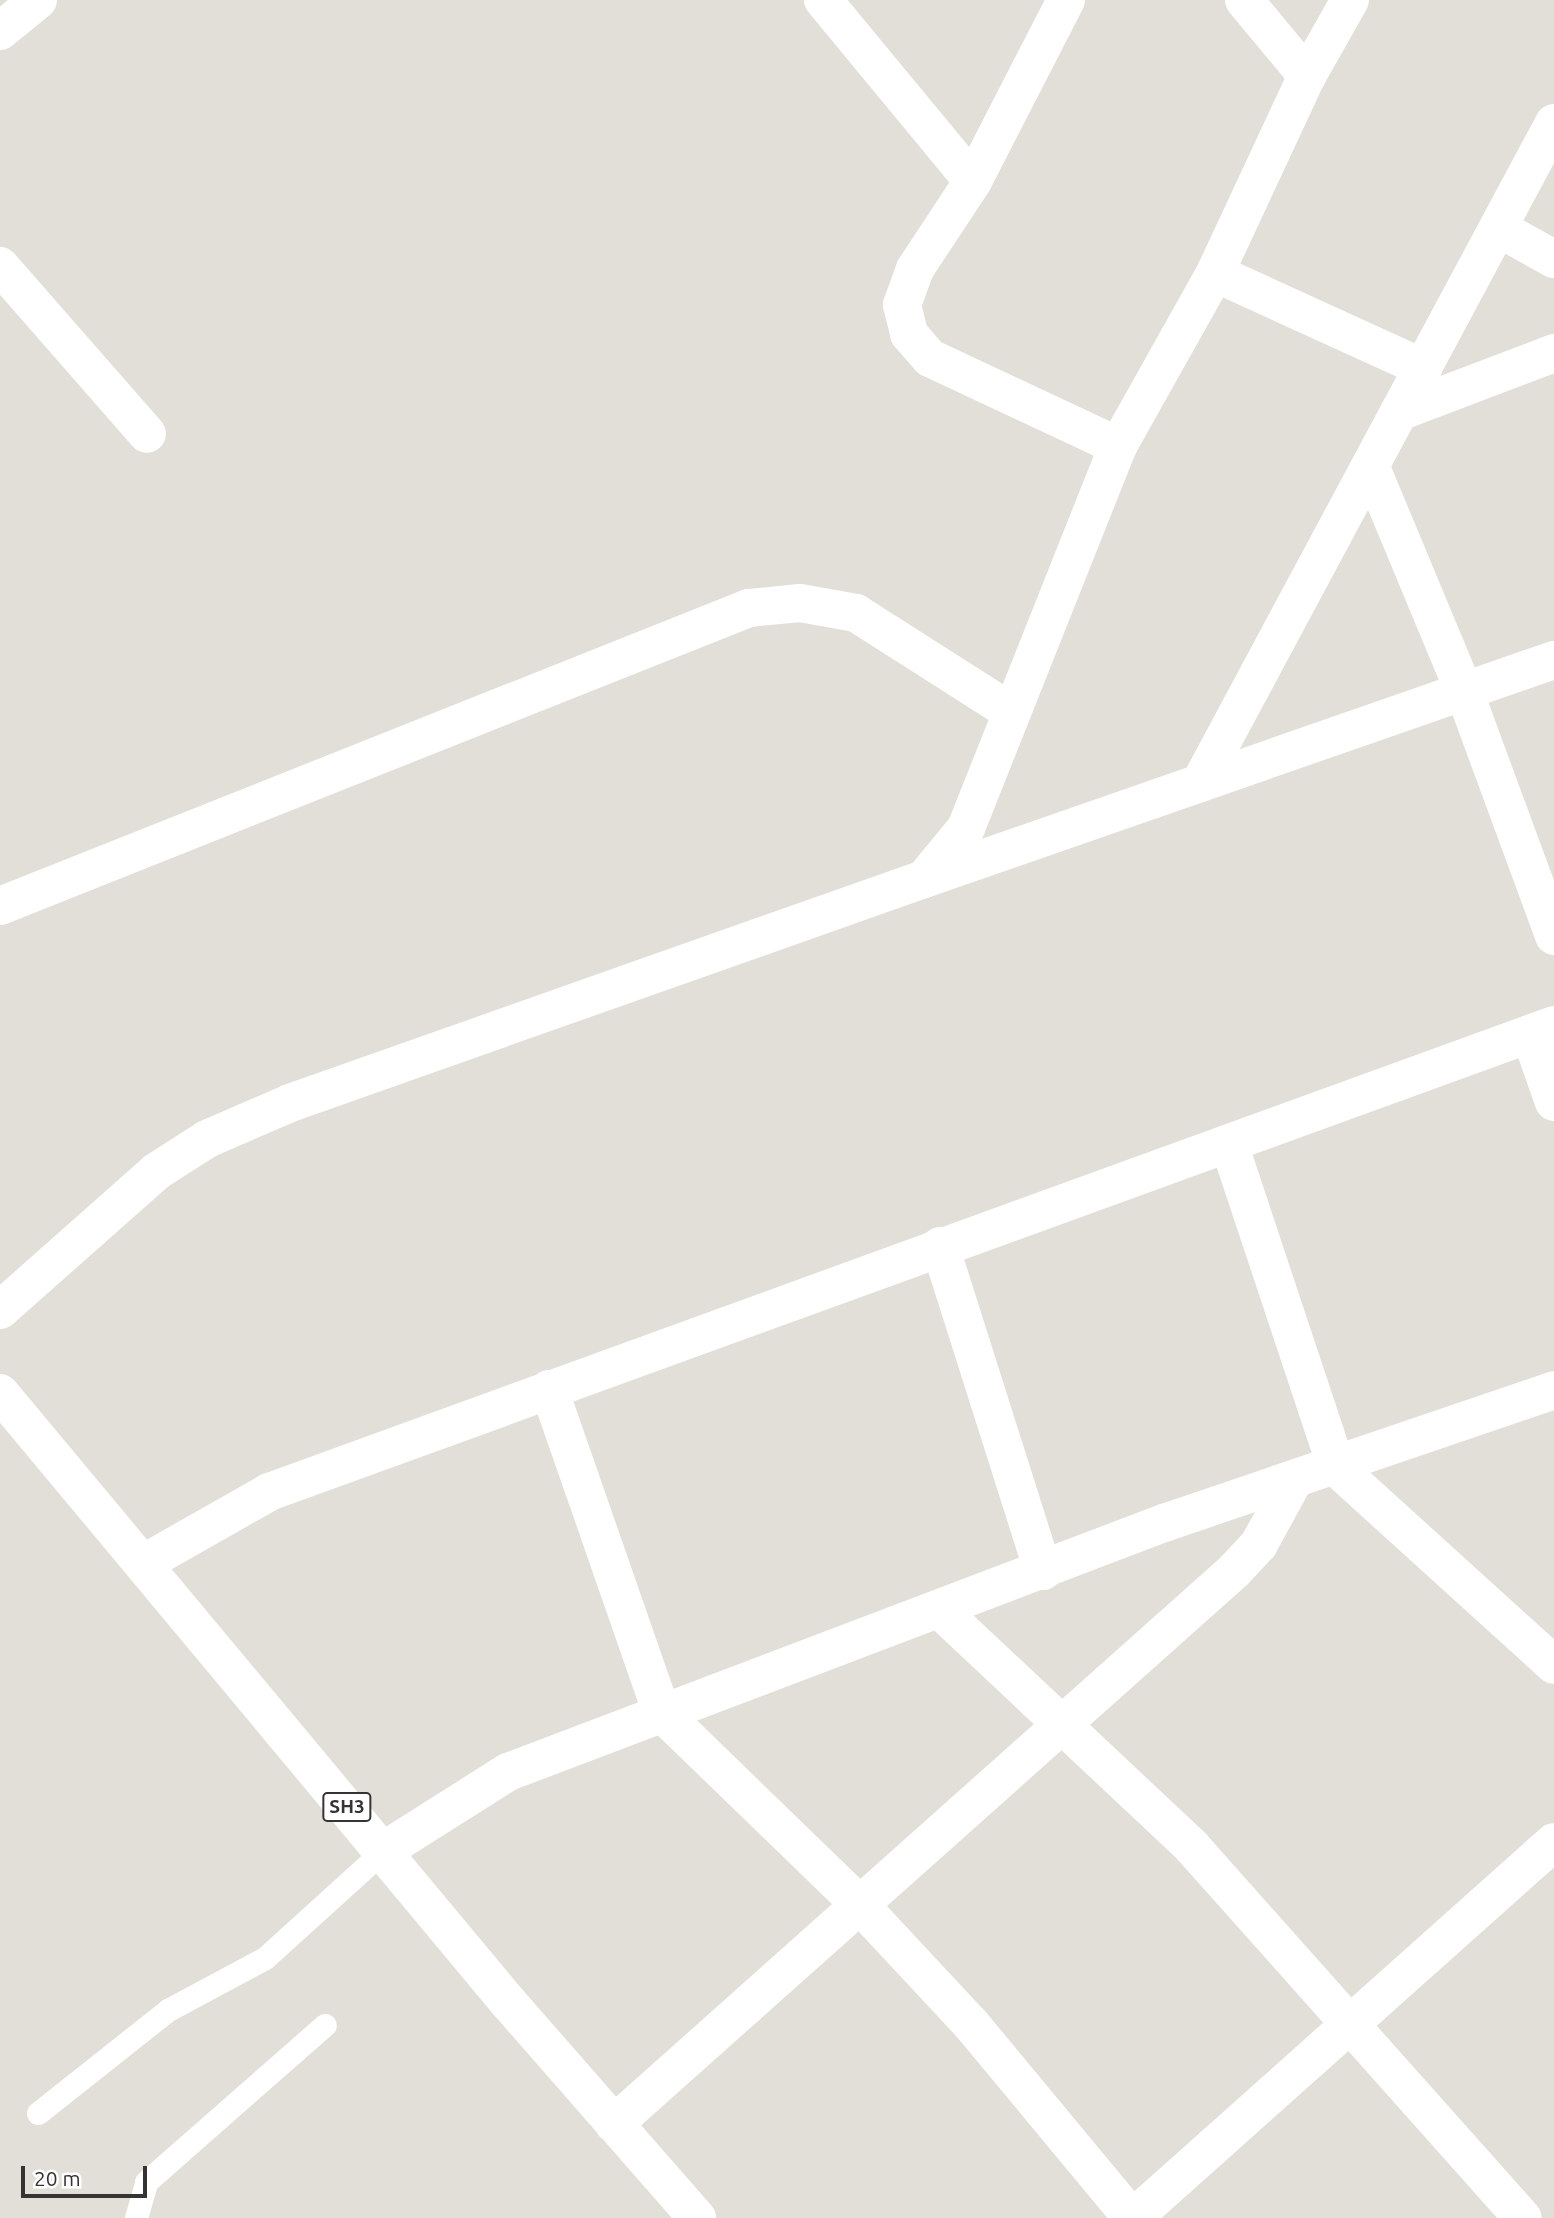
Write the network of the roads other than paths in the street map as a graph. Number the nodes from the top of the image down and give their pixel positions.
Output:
1 (38, 0) edge
2 (823, 0) edge
3 (1066, 0) edge
4 (1244, 0) edge
5 (1350, 0) edge
6 (0, 31) edge
7 (1307, 76) junction
8 (1554, 123) edge
9 (973, 181) junction
10 (1498, 228) junction
11 (1554, 259) edge
12 (0, 266) edge
13 (1215, 273) junction
14 (1554, 353) edge
15 (1423, 368) junction
16 (1399, 412) junction
17 (147, 434) dead end
18 (1118, 446) junction
19 (1372, 470) junction
20 (1554, 660) edge
21 (1464, 691) junction
22 (1008, 710) junction
23 (1200, 783) junction
24 (924, 879) junction
25 (0, 906) edge
26 (1554, 936) edge
27 (1542, 1030) edge
28 (1554, 1102) edge
29 (1229, 1144) junction
30 (940, 1246) junction
31 (0, 1310) edge
32 (549, 1389) junction
33 (1554, 1390) edge
34 (0, 1393) edge
35 (1338, 1468) junction
36 (1293, 1482) junction
37 (146, 1562) junction
38 (1043, 1571) junction
39 (941, 1611) junction
40 (1554, 1665) edge
41 (662, 1713) junction
42 (1065, 1728) junction
43 (1554, 1842) edge
44 (383, 1851) junction
45 (859, 1904) junction
46 (1353, 2023) junction
47 (325, 2025) dead end
48 (38, 2112) dead end
49 (614, 2124) junction
50 (136, 2218) edge
51 (697, 2218) edge
52 (1132, 2218) edge
53 (1522, 2218) edge

1 - 6 street
2 - 9 street
3 - 9 street
4 - 7 street
5 - 7 street
7 - 13 street
8 - 10 street
9 - 18 street
10 - 11 street
10 - 15 street
12 - 17 street
13 - 15 street
13 - 18 street
14 - 16 street
15 - 16 street
16 - 19 street
18 - 22 street
19 - 21 street
19 - 23 street
20 - 21 street
21 - 23 street
21 - 26 street
22 - 24 street
22 - 25 street
23 - 24 street
24 - 31 street
27 - 28 street
27 - 29 street
29 - 30 street
29 - 35 street
30 - 32 street
30 - 38 street
32 - 37 street
32 - 41 street
33 - 35 street
34 - 37 street, SH3
35 - 36 street
35 - 40 street
36 - 38 street
36 - 42 street
37 - 44 street, SH3
38 - 39 street
39 - 41 street
39 - 42 street
41 - 44 street
41 - 45 street
42 - 45 street
42 - 46 street
43 - 46 street
44 - 48 lane
44 - 49 street, SH3
45 - 49 street
45 - 52 street
46 - 52 street
46 - 53 street
47 - 50 lane
49 - 51 street, SH3

